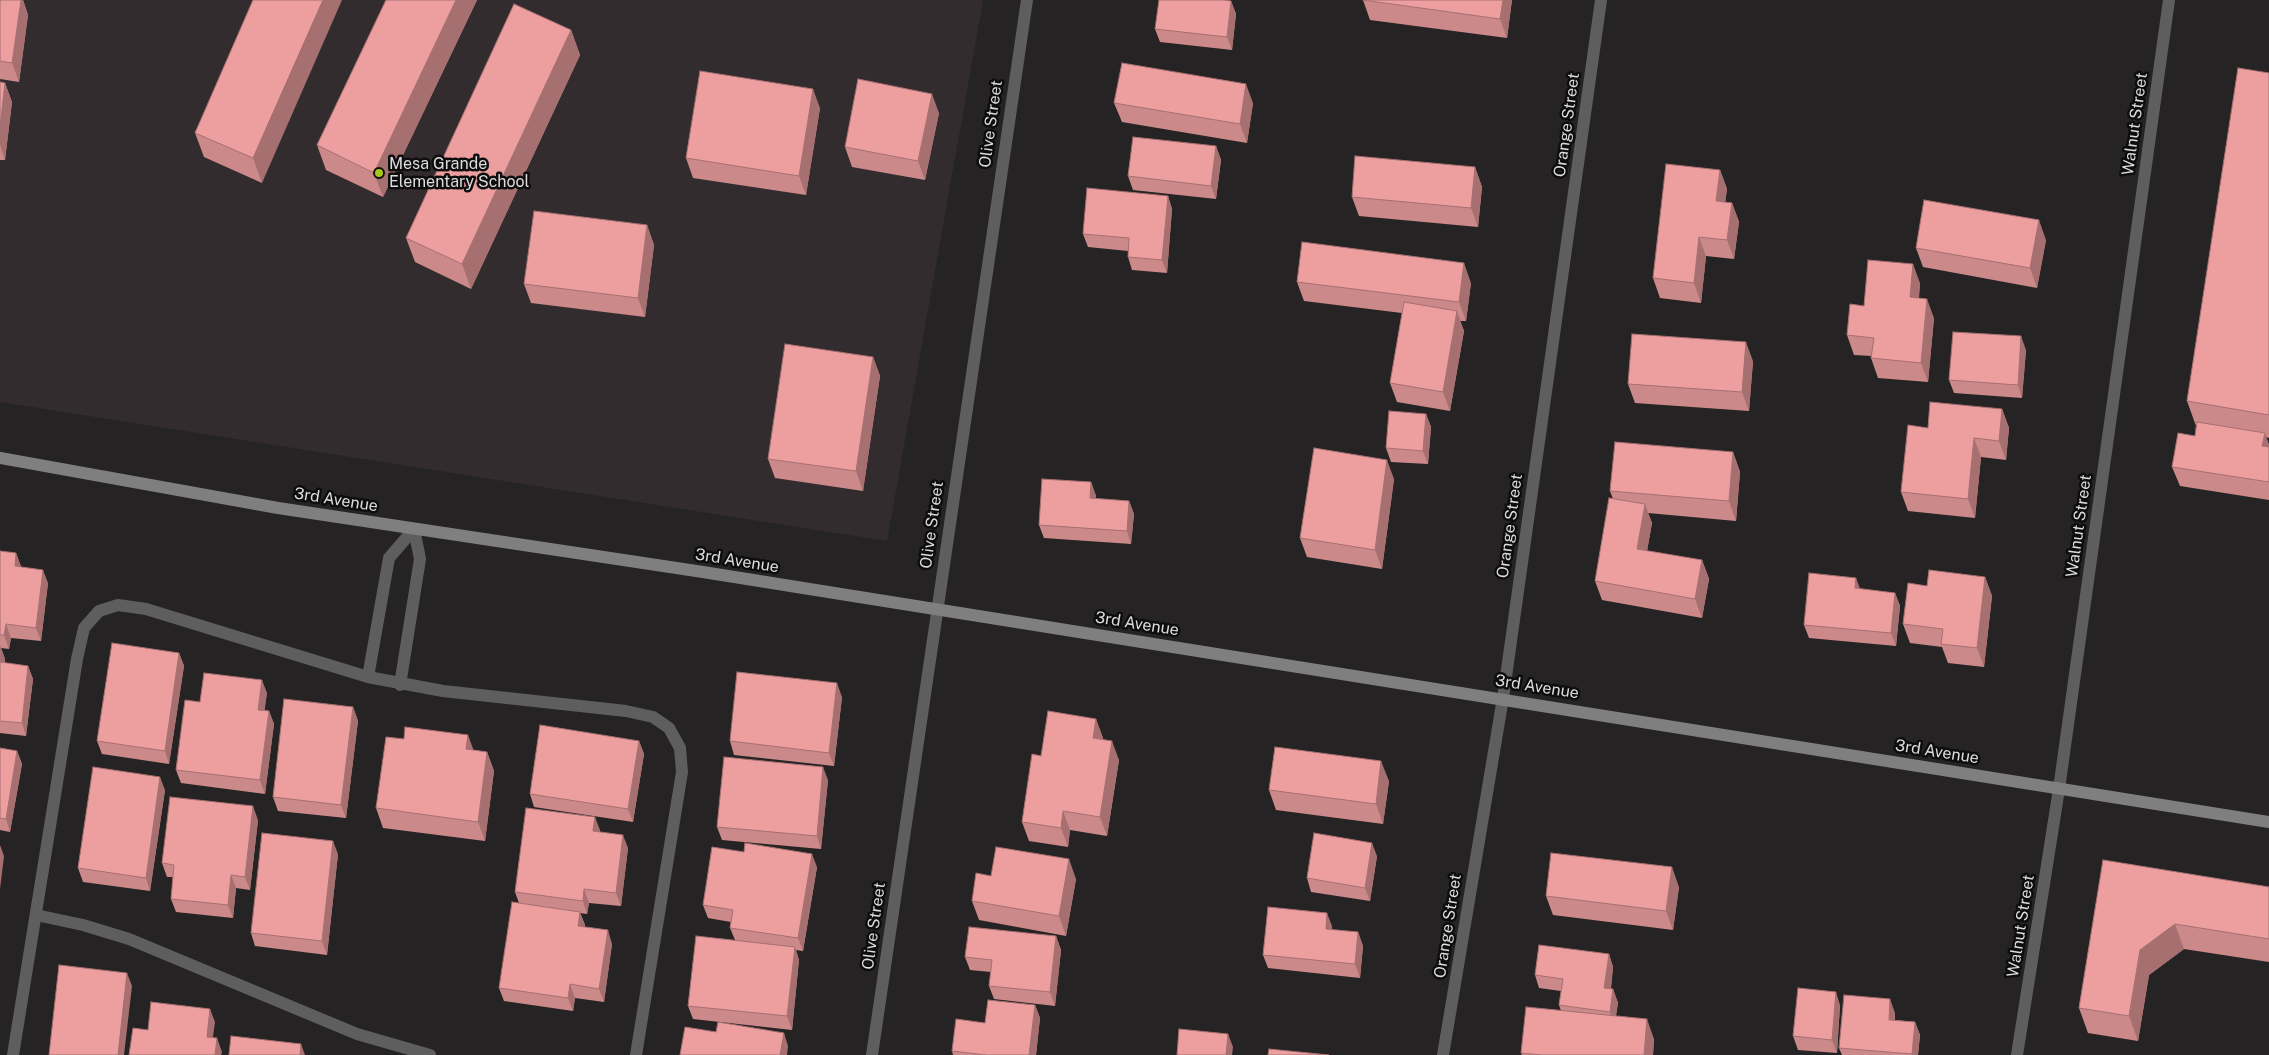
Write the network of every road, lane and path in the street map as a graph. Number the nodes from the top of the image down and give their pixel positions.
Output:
1 (1027, 0) edge
2 (1601, 0) edge
3 (2168, 0) edge
4 (0, 458) edge
5 (414, 529) junction
6 (936, 610) junction
7 (368, 677) junction
8 (400, 685) junction
9 (1503, 698) junction
10 (2059, 789) junction
11 (2269, 822) edge
12 (36, 915) junction
13 (13, 1055) edge
14 (430, 1055) edge
15 (636, 1055) edge
16 (872, 1055) edge
17 (1443, 1055) edge
18 (2017, 1055) edge

1 - 6 street, Olive Street
2 - 9 street, Orange Street
3 - 10 street, Walnut Street
4 - 5 street, 3rd Avenue
5 - 6 street, 3rd Avenue
5 - 7 street
5 - 8 street
6 - 9 street, 3rd Avenue
6 - 16 street, Olive Street
7 - 8 street
7 - 12 street
8 - 15 street
9 - 10 street, 3rd Avenue
9 - 17 street, Orange Street
10 - 11 street, 3rd Avenue
10 - 18 street, Walnut Street
12 - 13 street
12 - 14 street

